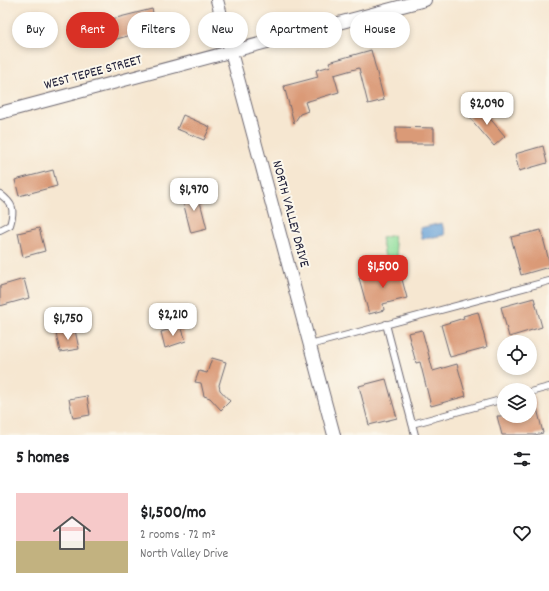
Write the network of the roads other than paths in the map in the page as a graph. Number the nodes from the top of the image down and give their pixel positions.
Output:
1 (217, 0) edge
2 (425, 0) edge
3 (231, 52) junction
4 (0, 113) edge
5 (0, 194) edge
6 (0, 230) edge
7 (549, 280) edge
8 (386, 324) junction
9 (310, 345) junction
10 (549, 387) edge
11 (537, 390) edge
12 (497, 401) edge
13 (412, 424) junction
14 (334, 435) edge
15 (415, 435) edge

1 - 3 street, NORTH VALLEY DRIVE
2 - 3 street, WEST TEPEE STREET
3 - 4 street, WEST TEPEE STREET
3 - 9 street, NORTH VALLEY DRIVE
5 - 6 lane
7 - 8 lane
8 - 9 lane
8 - 13 lane
9 - 14 street, NORTH VALLEY DRIVE
10 - 11 lane
12 - 13 lane
13 - 15 lane

